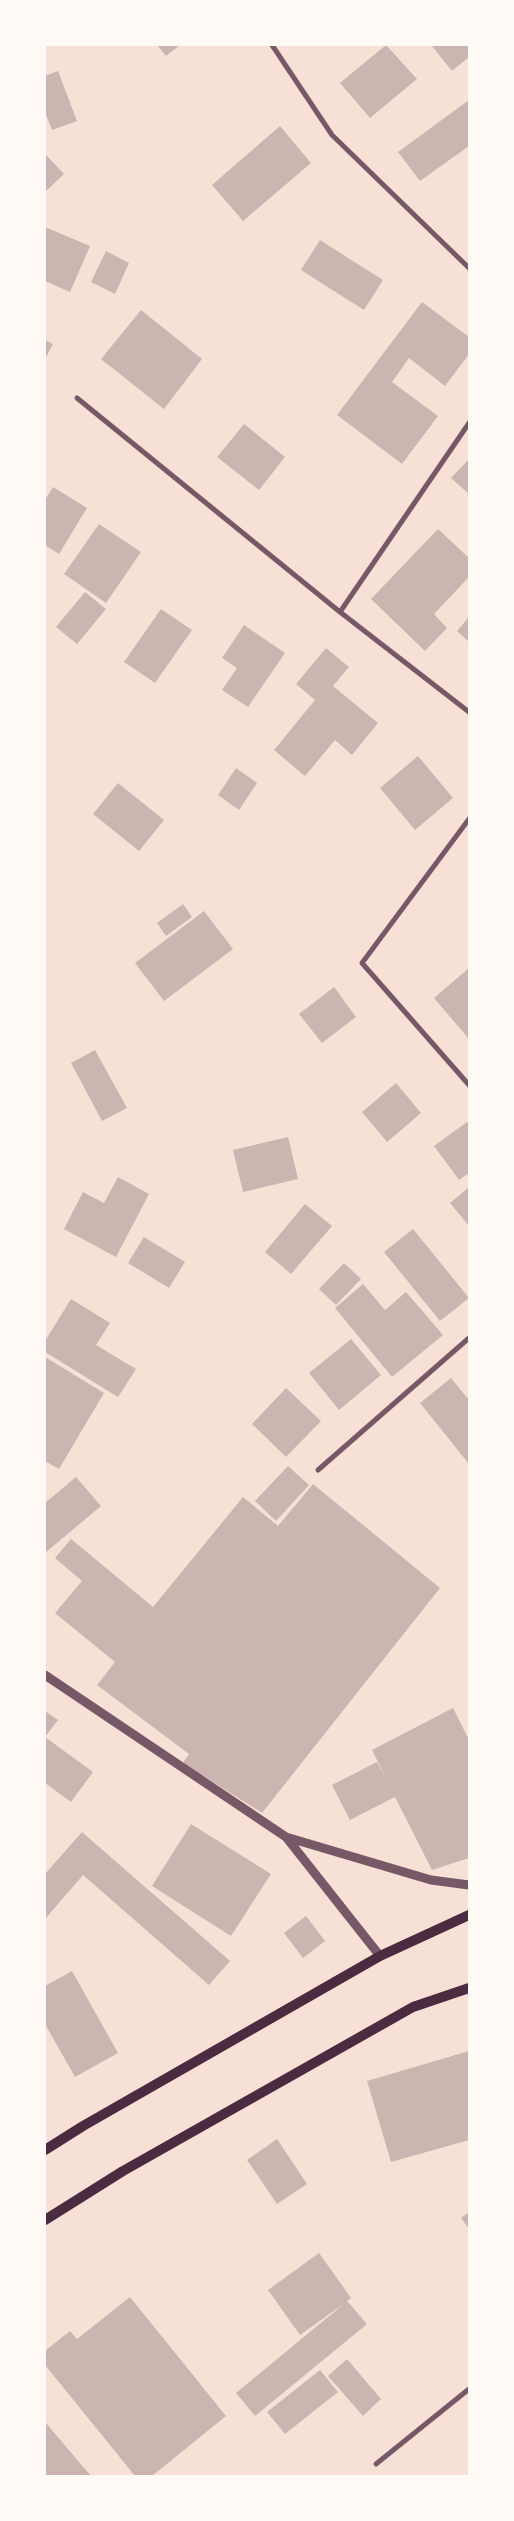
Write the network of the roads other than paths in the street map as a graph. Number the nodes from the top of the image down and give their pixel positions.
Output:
1 (272, 45) edge
2 (469, 268) edge
3 (77, 398) dead end
4 (469, 423) edge
5 (340, 612) junction
6 (469, 712) edge
7 (469, 819) edge
8 (469, 1085) edge
9 (469, 1338) edge
10 (318, 1470) dead end
11 (45, 1675) edge
12 (286, 1837) junction
13 (469, 1885) edge
14 (469, 1916) edge
15 (380, 1956) junction
16 (469, 1988) edge
17 (45, 2150) edge
18 (45, 2220) edge
19 (469, 2389) edge
20 (376, 2464) dead end

1 - 2 street
3 - 5 street
4 - 5 street
5 - 6 street
7 - 8 street
9 - 10 street
11 - 12 street
12 - 13 street
12 - 15 street
14 - 15 main road
15 - 17 main road
16 - 18 main road
19 - 20 street

